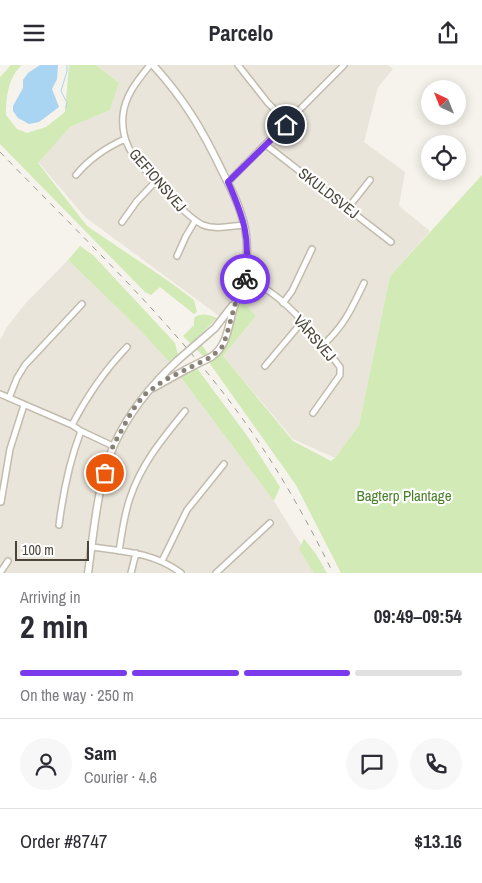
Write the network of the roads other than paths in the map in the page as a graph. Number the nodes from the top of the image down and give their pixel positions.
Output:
1 (151, 65) edge
2 (238, 65) edge
3 (344, 65) edge
4 (282, 117) dead end
5 (125, 139) junction
6 (266, 145) junction
7 (76, 175) dead end
8 (370, 180) dead end
9 (156, 181) junction
10 (228, 182) junction
11 (348, 208) junction
12 (195, 221) junction
13 (122, 223) dead end
14 (244, 225) junction
15 (391, 242) dead end
16 (312, 249) dead end
17 (177, 256) dead end
18 (244, 280) junction
19 (364, 283) dead end
20 (236, 301) junction
21 (82, 303) dead end
22 (284, 303) junction
23 (302, 322) junction
24 (323, 345) junction
25 (126, 347) dead end
26 (265, 366) dead end
27 (0, 394) edge
28 (144, 395) junction
29 (9, 398) junction
30 (24, 405) junction
31 (185, 411) dead end
32 (314, 413) dead end
33 (72, 425) junction
34 (81, 431) junction
35 (113, 446) junction
36 (224, 463) dead end
37 (1, 502) edge
38 (270, 523) dead end
39 (59, 525) dead end
40 (92, 547) junction
41 (119, 551) junction
42 (136, 553) junction
43 (8, 561) dead end
44 (162, 561) junction
45 (0, 573) edge
46 (88, 573) edge
47 (131, 573) edge
48 (182, 573) edge
49 (216, 573) edge

1 - 5 street, GEFIONSVEJ
1 - 10 street
2 - 4 street
3 - 6 street
5 - 7 street
5 - 9 street, GEFIONSVEJ
6 - 10 street
6 - 11 street, SKULDSVEJ
8 - 11 street
9 - 12 street, GEFIONSVEJ
9 - 13 street
10 - 14 street
11 - 15 street, SKULDSVEJ
12 - 14 street, GEFIONSVEJ
12 - 17 street
14 - 18 street
16 - 22 street
18 - 20 street
18 - 22 street, VÅRSVEJ
19 - 24 street
20 - 28 street, bridge
20 - 28 street, bridge
21 - 29 street
22 - 23 street, VÅRSVEJ
23 - 24 street, VÅRSVEJ
23 - 26 street
24 - 32 street, VÅRSVEJ
25 - 33 street
27 - 29 street
28 - 35 street
29 - 30 street
30 - 33 street
30 - 37 street
31 - 41 street
33 - 34 street
34 - 35 street
34 - 39 street
35 - 40 street
36 - 44 street
38 - 49 street
40 - 41 street
40 - 46 street
41 - 42 street
42 - 44 street
42 - 47 street
43 - 45 street
44 - 48 street

